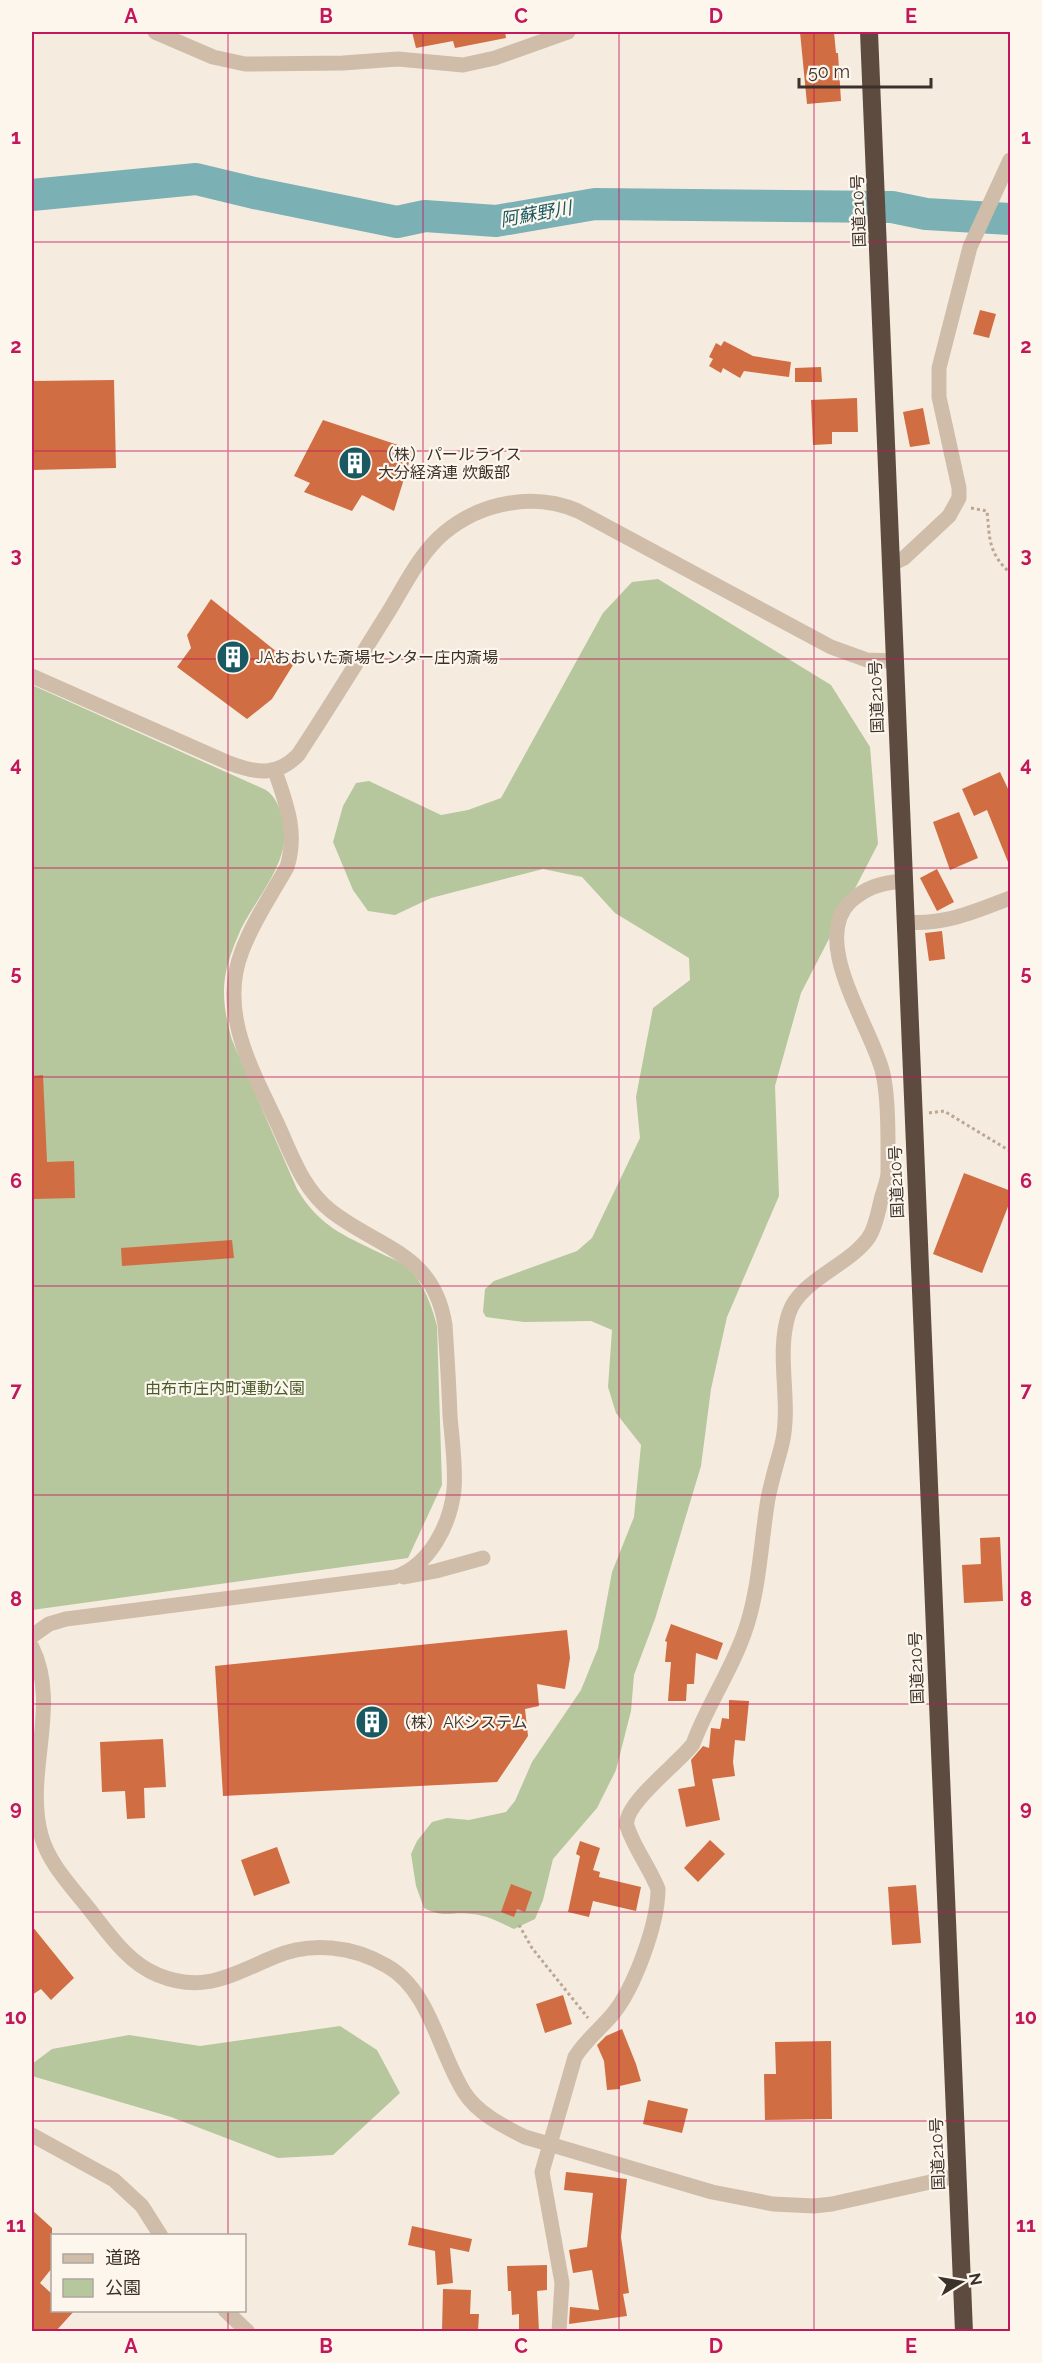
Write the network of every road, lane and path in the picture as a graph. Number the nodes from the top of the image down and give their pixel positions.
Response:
1 (155, 32) edge
2 (568, 32) edge
3 (869, 32) edge
4 (1011, 160) edge
5 (957, 505) junction
6 (890, 565) junction
7 (1011, 573) edge
8 (894, 661) junction
9 (32, 676) edge
10 (275, 771) junction
11 (903, 881) junction
12 (1011, 898) edge
13 (905, 922) junction
14 (913, 1114) junction
15 (1011, 1151) edge
16 (483, 1558) dead end
17 (386, 1579) junction
18 (32, 1636) edge
19 (32, 1647) edge
20 (519, 1925) dead end
21 (591, 2021) dead end
22 (32, 2135) edge
23 (549, 2144) junction
24 (957, 2176) junction
25 (160, 2234) edge
26 (227, 2312) edge
27 (248, 2331) edge
28 (559, 2331) edge
29 (964, 2331) edge

1 - 2 street
3 - 6 highway, 国道210号
4 - 5 street
5 - 6 street
5 - 7 path
6 - 8 highway, 国道210号
8 - 10 street
8 - 11 highway, 国道210号
9 - 10 street
10 - 17 street
11 - 13 highway, 国道210号
11 - 23 street
12 - 13 street
13 - 14 highway, 国道210号
14 - 15 path
14 - 24 highway, 国道210号
16 - 17 street
17 - 18 street
19 - 23 street
20 - 21 path
22 - 25 street
23 - 24 street
23 - 28 street
24 - 29 highway, 国道210号
26 - 27 street

